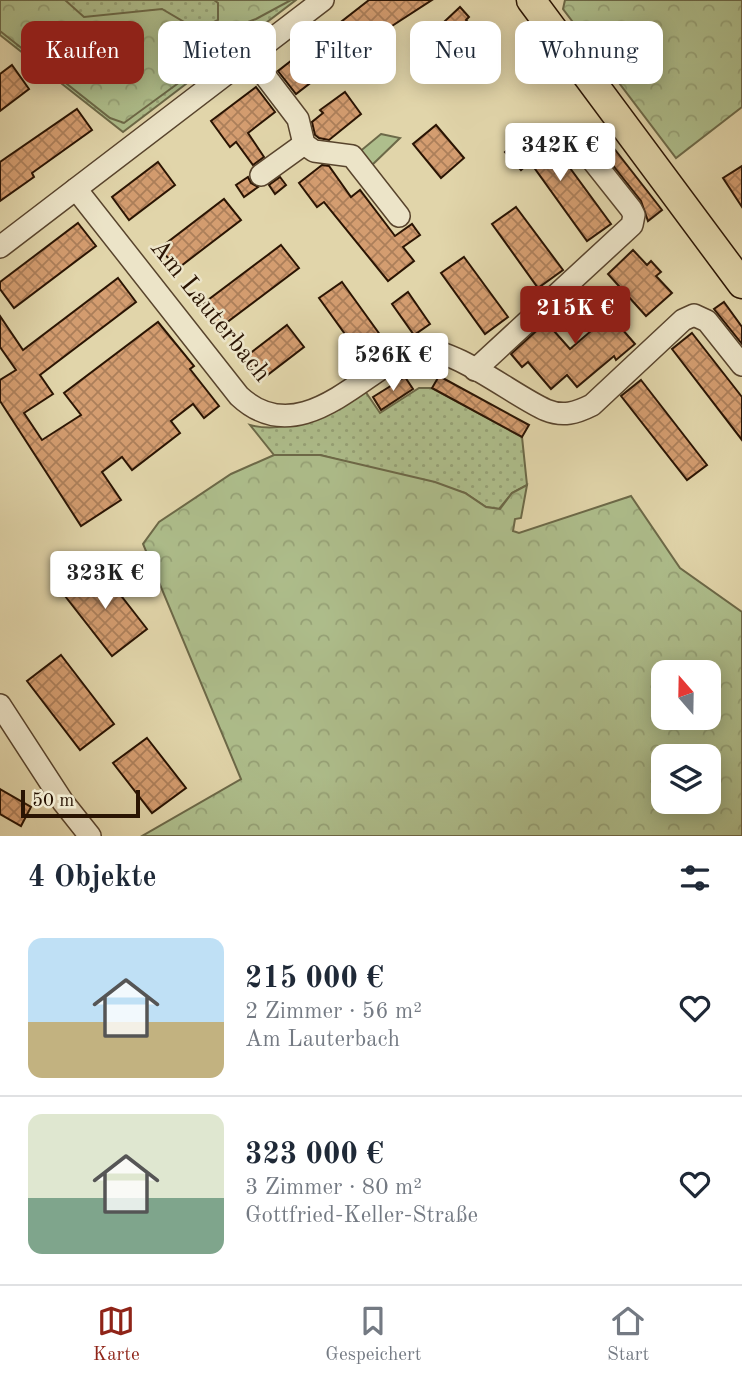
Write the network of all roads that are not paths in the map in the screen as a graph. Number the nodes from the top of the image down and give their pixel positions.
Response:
1 (323, 0) edge
2 (538, 2) edge
3 (276, 36) edge
4 (214, 84) edge
5 (271, 84) edge
6 (304, 144) junction
7 (585, 151) dead end
8 (261, 174) dead end
9 (76, 190) junction
10 (399, 216) dead end
11 (0, 247) edge
12 (742, 284) edge
13 (742, 365) edge
14 (475, 370) junction
15 (0, 705) edge
16 (90, 836) edge

1 - 3 street
2 - 12 main road
4 - 9 street
5 - 6 street
6 - 8 street
6 - 10 street
7 - 14 street
9 - 11 street
9 - 14 street, Am Lauterbach
13 - 14 street, Am Lauterbach
15 - 16 street

